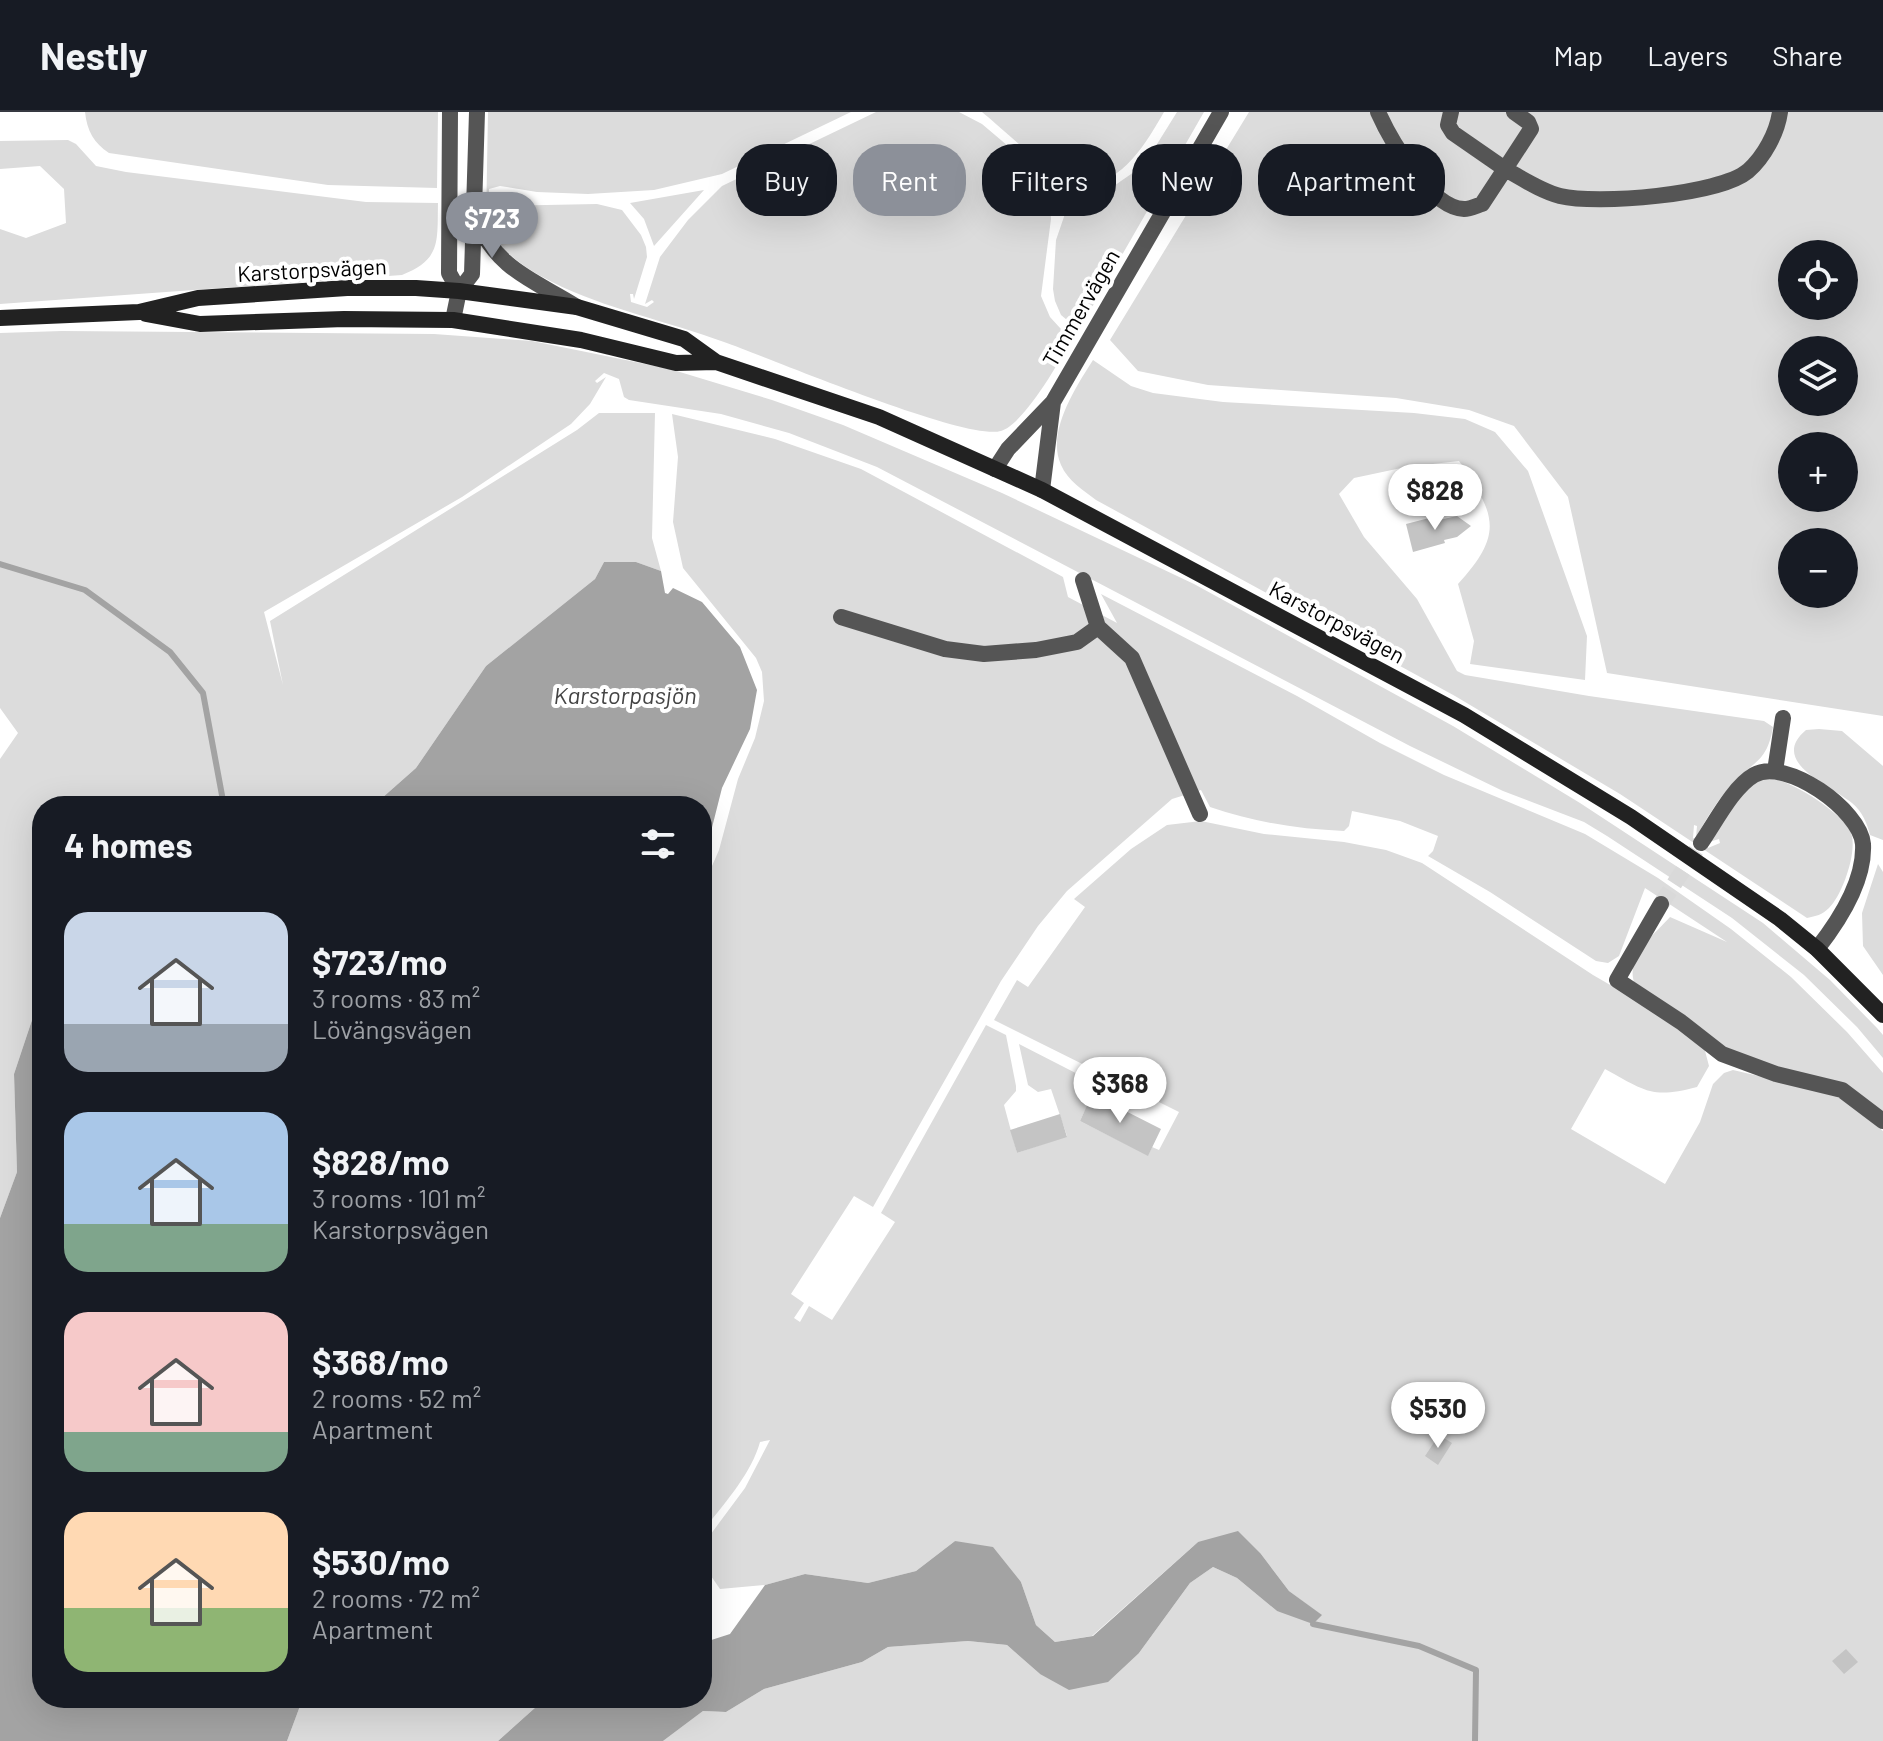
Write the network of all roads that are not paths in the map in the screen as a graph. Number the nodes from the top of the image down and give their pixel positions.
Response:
1 (450, 112) edge
2 (477, 112) edge
3 (1221, 112) edge
4 (1378, 112) edge
5 (1451, 112) edge
6 (1514, 112) edge
7 (1780, 112) edge
8 (1505, 169) junction
9 (473, 211) junction
10 (459, 291) junction
11 (577, 307) junction
12 (139, 312) junction
13 (0, 318) edge
14 (453, 320) junction
15 (716, 362) junction
16 (1053, 402) junction
17 (995, 469) junction
18 (1042, 490) junction
19 (1083, 580) dead end
20 (841, 617) dead end
21 (1098, 627) junction
22 (1783, 718) dead end
23 (1775, 771) junction
24 (1200, 814) dead end
25 (1701, 843) tunnel mouth
26 (1661, 904) tunnel mouth
27 (1817, 949) junction
28 (1883, 1015) edge
29 (1883, 1121) edge

1 - 10 street
2 - 9 street
3 - 16 street, Timmervägen
4 - 8 street
5 - 8 street
6 - 8 street
7 - 8 street
9 - 10 street
9 - 11 street
10 - 11 main road, Karstorpsvägen
10 - 12 main road, Karstorpsvägen
10 - 14 street
11 - 15 main road, Karstorpsvägen
12 - 13 main road, Karstorpsvägen
12 - 14 main road, Karstorpsvägen
14 - 15 main road, Karstorpsvägen
15 - 17 main road, Karstorpsvägen
16 - 17 street, Timmervägen
16 - 18 street, Timmervägen
17 - 18 main road, Karstorpsvägen
18 - 27 main road, Karstorpsvägen
19 - 21 street
20 - 21 street
21 - 24 street
22 - 23 street
23 - 25 street
23 - 27 street
26 - 29 street
27 - 28 main road, Karstorpsvägen

